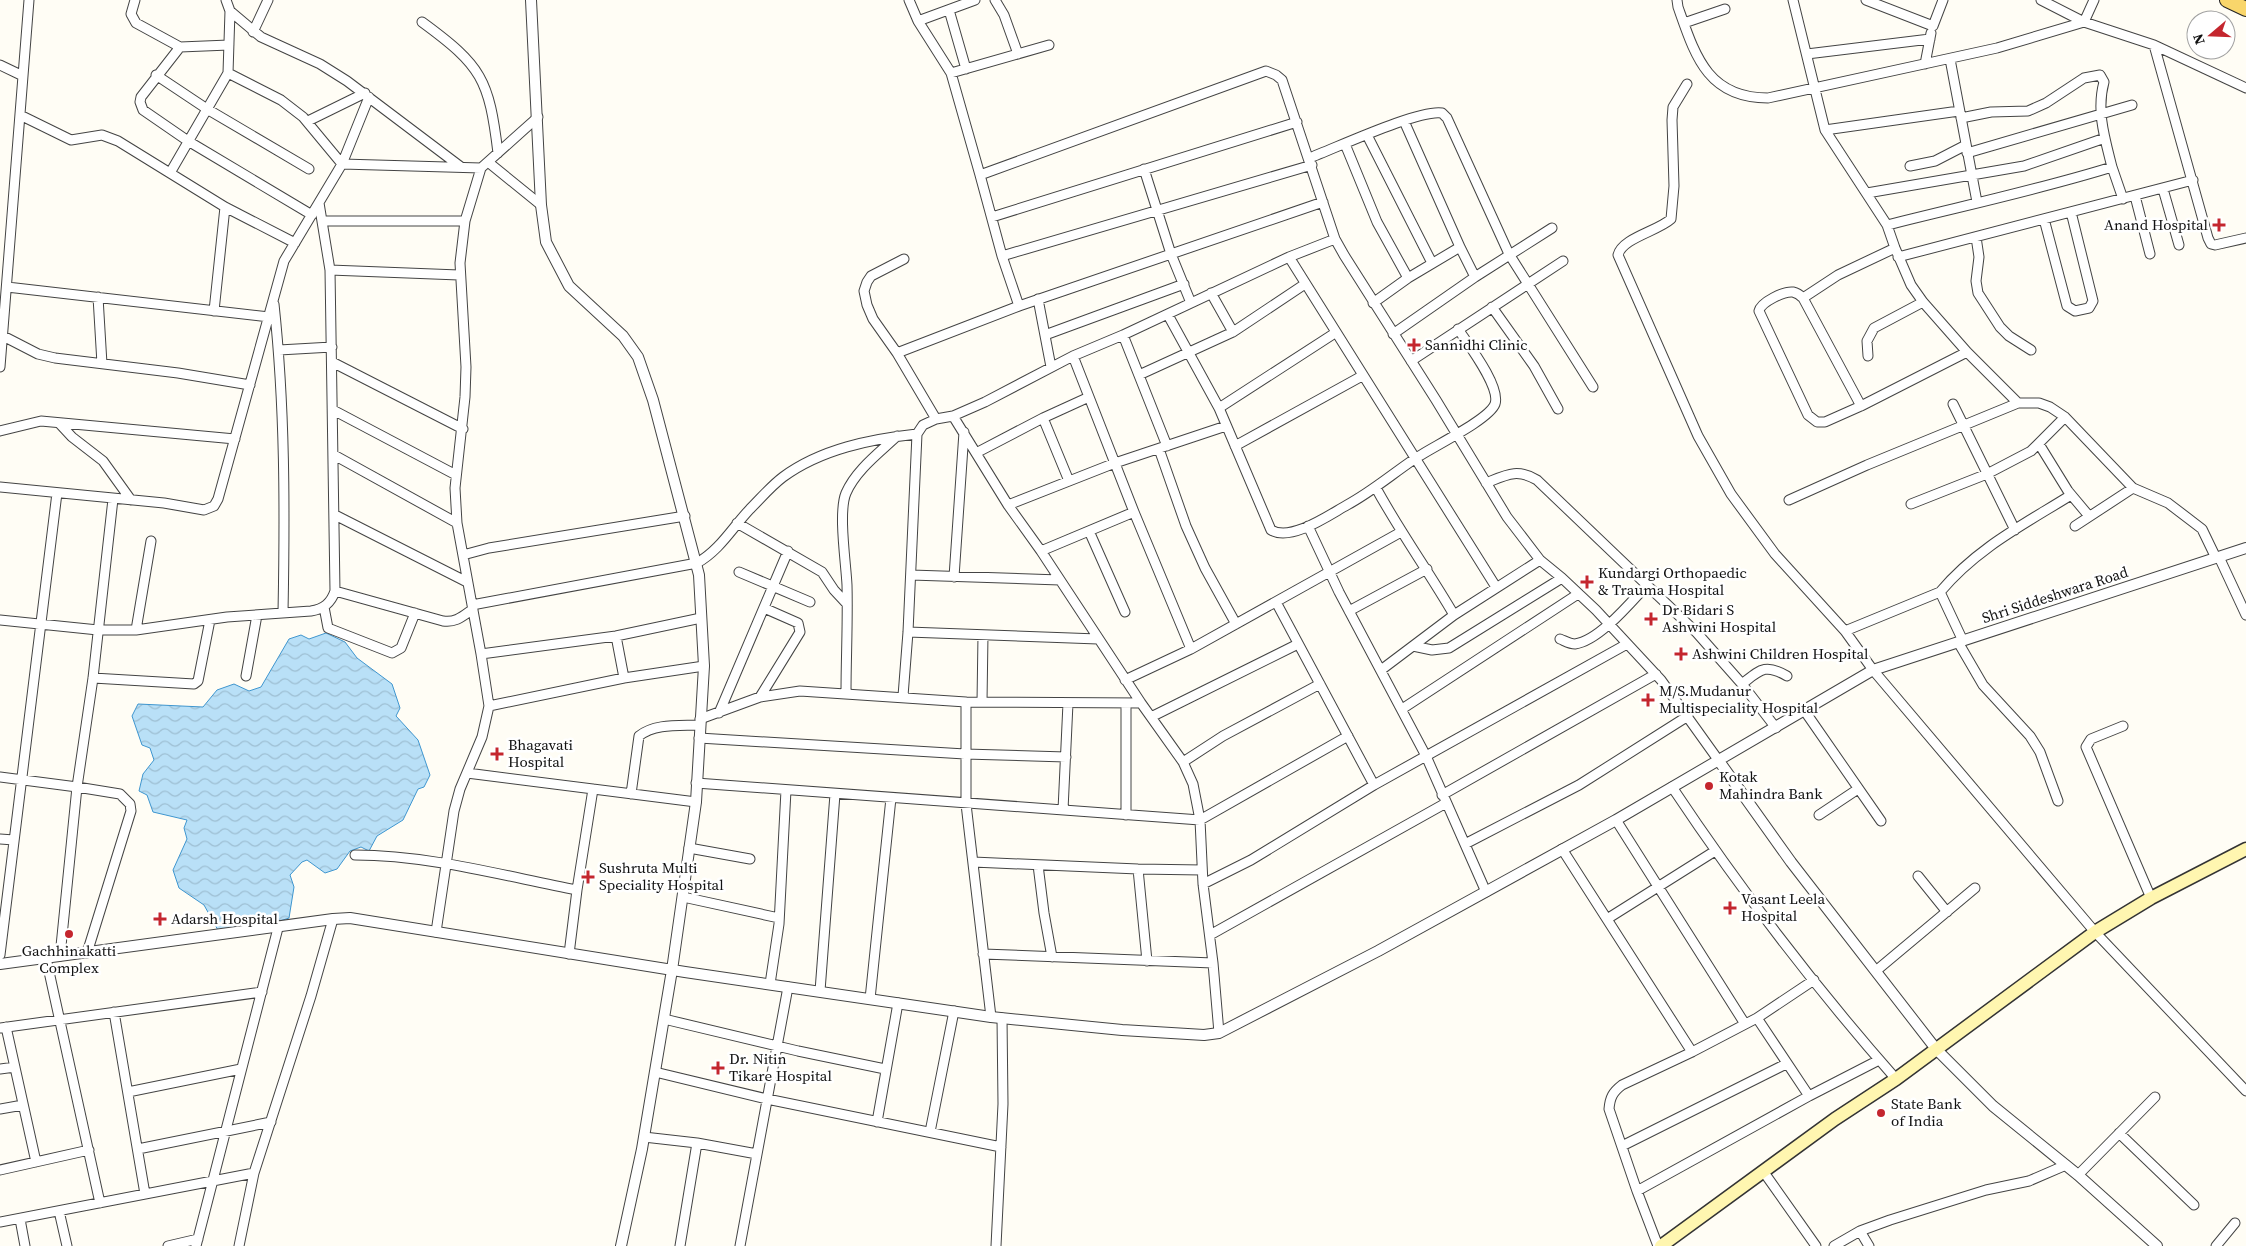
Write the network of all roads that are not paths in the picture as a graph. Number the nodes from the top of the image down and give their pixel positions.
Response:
1 (29, 0) edge
2 (135, 0) edge
3 (226, 0) edge
4 (268, 0) edge
5 (531, 0) edge
6 (908, 0) edge
7 (975, 0) edge
8 (995, 0) edge
9 (1677, 0) edge
10 (1793, 0) edge
11 (1866, 0) edge
12 (1943, 0) edge
13 (2041, 0) edge
14 (2094, 0) edge
15 (1725, 9) dead end
16 (949, 10) junction
17 (230, 11) junction
18 (422, 22) dead end
19 (918, 22) junction
20 (2084, 22) junction
21 (1684, 23) junction
22 (1933, 26) junction
23 (253, 32) junction
24 (1930, 39) junction
25 (229, 45) junction
26 (1049, 45) dead end
27 (2154, 45) junction
28 (180, 47) junction
29 (1018, 54) junction
30 (1807, 54) junction
31 (1950, 59) junction
32 (1925, 64) junction
33 (0, 65) edge
34 (966, 69) junction
35 (228, 73) junction
36 (951, 73) junction
37 (23, 76) junction
38 (156, 76) junction
39 (1687, 84) dead end
40 (1816, 87) junction
41 (2246, 88) edge
42 (367, 95) junction
43 (2132, 105) dead end
44 (207, 109) junction
45 (1960, 114) junction
46 (2101, 114) junction
47 (20, 115) junction
48 (538, 117) junction
49 (308, 121) junction
50 (1404, 121) junction
51 (1297, 122) junction
52 (1825, 130) junction
53 (1367, 135) junction
54 (2105, 138) junction
55 (188, 141) junction
56 (1346, 144) junction
57 (1967, 149) junction
58 (498, 152) junction
59 (1311, 162) junction
60 (342, 164) junction
61 (484, 165) junction
62 (1910, 166) dead end
63 (461, 167) junction
64 (2112, 167) junction
65 (309, 169) dead end
66 (1144, 169) junction
67 (170, 173) junction
68 (1972, 175) junction
69 (980, 176) junction
70 (2193, 180) junction
71 (2163, 188) junction
72 (1867, 194) junction
73 (2134, 196) junction
74 (2123, 199) junction
75 (319, 202) junction
76 (1323, 202) junction
77 (1977, 202) junction
78 (541, 205) junction
79 (225, 207) junction
80 (1157, 210) junction
81 (2071, 212) junction
82 (312, 215) junction
83 (992, 217) junction
84 (2044, 219) junction
85 (465, 221) junction
86 (322, 222) junction
87 (1887, 226) junction
88 (1552, 228) dead end
89 (1976, 237) junction
90 (2246, 238) edge
91 (1335, 239) junction
92 (295, 243) junction
93 (2179, 245) dead end
94 (1460, 247) junction
95 (1896, 253) junction
96 (1171, 254) junction
97 (1509, 254) junction
98 (2150, 254) dead end
99 (1002, 256) junction
100 (1289, 257) junction
101 (904, 259) dead end
102 (1563, 261) dead end
103 (1432, 264) junction
104 (330, 270) junction
105 (459, 275) junction
106 (1475, 276) junction
107 (1408, 278) junction
108 (1184, 284) junction
109 (1305, 284) junction
110 (1529, 284) junction
111 (7, 287) junction
112 (1211, 293) junction
113 (98, 297) junction
114 (1803, 298) junction
115 (274, 299) junction
116 (1038, 300) junction
117 (1923, 302) junction
118 (1191, 303) junction
119 (1373, 303) junction
120 (1019, 306) junction
121 (1492, 308) junction
122 (214, 311) junction
123 (1168, 315) junction
124 (269, 317) junction
125 (1458, 330) junction
126 (1233, 332) junction
127 (1335, 333) junction
128 (1393, 334) junction
129 (1045, 335) junction
130 (1123, 335) junction
131 (3, 336) junction
132 (332, 347) junction
133 (279, 350) junction
134 (2031, 350) dead end
135 (1967, 352) junction
136 (897, 353) junction
137 (1189, 353) junction
138 (1073, 356) junction
139 (1868, 356) dead end
140 (1411, 361) junction
141 (332, 362) junction
142 (102, 364) junction
143 (0, 367) edge
144 (1051, 367) junction
145 (1139, 374) junction
146 (1362, 376) junction
147 (250, 385) junction
148 (1593, 387) dead end
149 (1089, 397) junction
150 (2018, 403) junction
151 (1953, 404) dead end
152 (1861, 406) junction
153 (1219, 408) junction
154 (1558, 409) dead end
155 (333, 410) junction
156 (953, 416) junction
157 (2065, 416) junction
158 (1043, 418) junction
159 (936, 419) junction
160 (59, 423) junction
161 (1963, 425) junction
162 (1226, 426) junction
163 (463, 429) junction
164 (0, 431) edge
165 (964, 432) junction
166 (917, 434) junction
167 (1457, 434) junction
168 (898, 436) junction
169 (235, 439) junction
170 (2038, 444) junction
171 (1235, 446) junction
172 (1163, 447) junction
173 (976, 453) junction
174 (334, 455) junction
175 (1414, 459) junction
176 (1115, 463) junction
177 (1987, 474) junction
178 (456, 475) junction
179 (1069, 481) junction
180 (1486, 484) junction
181 (0, 488) edge
182 (1376, 488) junction
183 (2133, 488) junction
184 (57, 493) junction
185 (2071, 495) junction
186 (114, 499) junction
187 (131, 500) junction
188 (1789, 500) dead end
189 (1911, 504) dead end
190 (1008, 505) junction
191 (1134, 512) junction
192 (335, 514) junction
193 (685, 516) junction
194 (2089, 516) junction
195 (458, 523) junction
196 (737, 523) junction
197 (1308, 526) junction
198 (2075, 526) dead end
199 (2015, 530) junction
200 (1089, 531) junction
201 (1401, 532) junction
202 (151, 541) dead end
203 (2246, 548) edge
204 (788, 551) junction
205 (1041, 551) junction
206 (463, 555) junction
207 (2217, 558) junction
208 (1540, 560) junction
209 (697, 563) junction
210 (1427, 569) junction
211 (1329, 571) junction
212 (739, 572) dead end
213 (911, 576) junction
214 (954, 577) junction
215 (1562, 578) junction
216 (1060, 580) junction
217 (467, 582) junction
218 (772, 585) junction
219 (1647, 585) junction
220 (1496, 587) junction
221 (335, 591) junction
222 (1940, 592) junction
223 (1578, 594) junction
224 (810, 602) dead end
225 (1276, 602) junction
226 (846, 604) junction
227 (324, 607) junction
228 (472, 607) junction
229 (764, 608) junction
230 (1349, 611) junction
231 (1125, 612) dead end
232 (283, 613) junction
233 (415, 614) junction
234 (256, 615) junction
235 (1454, 615) junction
236 (2246, 615) edge
237 (701, 618) junction
238 (0, 620) edge
239 (210, 620) junction
240 (41, 624) junction
241 (1236, 624) junction
242 (1609, 624) junction
243 (98, 630) junction
244 (136, 630) junction
245 (1845, 631) junction
246 (908, 632) junction
247 (984, 635) junction
248 (616, 636) junction
249 (1098, 639) junction
250 (1560, 639) dead end
251 (1961, 641) junction
252 (1298, 644) junction
253 (1627, 644) junction
254 (1413, 646) junction
255 (1191, 649) junction
256 (481, 654) junction
257 (704, 666) junction
258 (1381, 670) junction
259 (1873, 670) junction
260 (1656, 674) junction
261 (246, 676) dead end
262 (1787, 676) dead end
263 (93, 678) junction
264 (624, 678) junction
265 (1125, 680) junction
266 (1320, 684) junction
267 (1742, 684) junction
268 (846, 693) junction
269 (903, 696) junction
270 (760, 697) junction
271 (966, 702) junction
272 (982, 702) junction
273 (1068, 703) junction
274 (1126, 703) junction
275 (1141, 703) junction
276 (489, 706) junction
277 (1402, 709) junction
278 (1804, 710) junction
279 (719, 713) junction
280 (1688, 716) junction
281 (1151, 717) junction
282 (700, 722) junction
283 (2124, 726) dead end
284 (1776, 728) junction
285 (1348, 736) junction
286 (699, 738) junction
287 (965, 754) junction
288 (1426, 756) junction
289 (1066, 757) junction
290 (1719, 761) junction
291 (1183, 762) junction
292 (467, 773) junction
293 (0, 777) edge
294 (22, 779) junction
295 (696, 783) junction
296 (1374, 785) junction
297 (77, 786) junction
298 (1672, 787) junction
299 (592, 789) junction
300 (1858, 789) junction
301 (786, 790) junction
302 (630, 794) junction
303 (835, 794) junction
304 (891, 798) junction
305 (1444, 799) junction
306 (2058, 800) dead end
307 (696, 802) junction
308 (966, 804) junction
309 (1063, 810) junction
310 (1126, 815) junction
311 (1819, 815) dead end
312 (1200, 820) junction
313 (1616, 820) junction
314 (1881, 821) dead end
315 (0, 839) edge
316 (14, 840) junction
317 (1464, 844) junction
318 (689, 848) junction
319 (1562, 849) junction
320 (2246, 849) edge
321 (1715, 851) junction
322 (355, 855) dead end
323 (750, 859) dead end
324 (972, 862) junction
325 (447, 864) junction
326 (1038, 865) junction
327 (1138, 870) junction
328 (1202, 870) junction
329 (1918, 876) dead end
330 (1202, 884) junction
331 (1658, 887) junction
332 (1975, 888) dead end
333 (577, 890) junction
334 (1486, 892) junction
335 (682, 897) junction
336 (2152, 898) junction
337 (1947, 912) junction
338 (779, 918) junction
339 (333, 919) junction
340 (1607, 919) junction
341 (278, 928) junction
342 (436, 932) junction
343 (2095, 932) junction
344 (1210, 935) junction
345 (87, 952) junction
346 (569, 954) junction
347 (984, 954) junction
348 (0, 955) edge
349 (60, 956) junction
350 (1052, 957) junction
351 (46, 958) junction
352 (1147, 961) junction
353 (1213, 963) junction
354 (0, 964) edge
355 (672, 970) junction
356 (1876, 970) junction
357 (1814, 980) junction
358 (770, 984) junction
359 (788, 987) junction
360 (262, 992) junction
361 (820, 992) junction
362 (870, 999) junction
363 (898, 1003) junction
364 (954, 1011) junction
365 (114, 1012) junction
366 (991, 1017) junction
367 (1002, 1018) junction
368 (1757, 1018) junction
369 (664, 1019) junction
370 (60, 1020) junction
371 (1745, 1024) junction
372 (3, 1028) edge
373 (1219, 1033) junction
374 (777, 1046) junction
375 (1936, 1049) junction
376 (1692, 1052) junction
377 (1879, 1060) junction
378 (1786, 1064) junction
379 (15, 1067) junction
380 (0, 1069) edge
381 (885, 1069) junction
382 (241, 1070) junction
383 (655, 1072) junction
384 (1896, 1079) junction
385 (2246, 1091) edge
386 (128, 1092) junction
387 (1808, 1096) junction
388 (2155, 1097) dead end
389 (767, 1099) junction
390 (23, 1105) junction
391 (0, 1109) edge
392 (271, 1122) junction
393 (877, 1122) junction
394 (225, 1132) junction
395 (930, 1132) junction
396 (2119, 1133) junction
397 (644, 1137) junction
398 (697, 1143) junction
399 (1622, 1146) junction
400 (1001, 1147) junction
401 (138, 1149) junction
402 (89, 1150) junction
403 (757, 1154) junction
404 (36, 1162) junction
405 (2066, 1165) junction
406 (0, 1170) edge
407 (1763, 1170) junction
408 (254, 1173) junction
409 (2078, 1174) junction
410 (212, 1181) junction
411 (1637, 1191) junction
412 (145, 1194) junction
413 (100, 1203) junction
414 (2194, 1204) dead end
415 (59, 1211) junction
416 (20, 1219) junction
417 (0, 1222) edge
418 (2235, 1223) dead end
419 (1860, 1231) junction
420 (197, 1243) edge
421 (26, 1246) edge
422 (67, 1246) edge
423 (168, 1246) edge
424 (239, 1246) edge
425 (621, 1246) edge
426 (680, 1246) edge
427 (740, 1246) edge
428 (996, 1246) edge
429 (1660, 1246) edge
430 (1816, 1246) edge
431 (1834, 1246) edge
432 (1870, 1246) edge
433 (2157, 1246) edge
434 (2216, 1246) edge

1 - 37 street
2 - 28 street
3 - 17 street
4 - 23 street
5 - 48 street
6 - 19 street
7 - 16 street
8 - 29 street
9 - 21 street
10 - 30 street
11 - 22 street
12 - 22 street
13 - 20 street
14 - 20 street
15 - 21 street
16 - 19 street
16 - 34 street
17 - 23 street
17 - 25 street
18 - 58 street
19 - 36 street
20 - 27 street
20 - 31 street
21 - 40 street
22 - 24 street
23 - 42 street
24 - 30 street
24 - 32 street
25 - 28 street
25 - 35 street
26 - 29 street
27 - 41 street
27 - 70 street
28 - 38 street
29 - 34 street
30 - 40 street
31 - 32 street
31 - 45 street
32 - 40 street
33 - 37 street
34 - 36 street
35 - 44 street
35 - 49 street
36 - 69 street
37 - 47 street
38 - 44 street
38 - 55 street
39 - 245 street
40 - 52 street
42 - 49 street
42 - 60 street
42 - 63 street
43 - 46 street
44 - 55 street
44 - 65 street
45 - 46 street
45 - 52 street
45 - 57 street
46 - 54 street
46 - 57 street
47 - 67 street
47 - 111 street
48 - 58 street
48 - 78 street
49 - 60 street
50 - 53 street
50 - 94 street
50 - 97 street
51 - 59 street
51 - 66 street
51 - 69 street
52 - 72 street
53 - 56 street
53 - 103 street
54 - 64 street
54 - 68 street
55 - 67 street
55 - 82 street
56 - 59 street
56 - 107 street
57 - 62 street
57 - 68 street
58 - 61 street
59 - 76 street
59 - 80 street
60 - 63 street
60 - 75 street
61 - 63 street
61 - 78 street
61 - 85 street
64 - 74 street
64 - 77 street
66 - 80 street
66 - 83 street
67 - 79 street
68 - 72 street
68 - 77 street
69 - 83 street
70 - 71 street
70 - 90 street
71 - 73 street
71 - 93 street
72 - 87 street
73 - 74 street
73 - 98 street
74 - 81 street
75 - 82 street
75 - 86 street
76 - 91 street
76 - 96 street
77 - 87 street
78 - 193 street
79 - 92 street
79 - 122 street
80 - 96 street
80 - 99 street
81 - 84 street
81 - 84 street
82 - 92 street
83 - 99 street
84 - 89 street
85 - 86 street
85 - 105 street
86 - 104 street
87 - 95 street
88 - 97 street
89 - 95 street
89 - 134 street
91 - 100 street
91 - 119 street
92 - 115 street
94 - 103 street
94 - 106 street
95 - 114 street
95 - 117 street
96 - 108 street
96 - 116 street
97 - 106 street
97 - 110 street
99 - 120 street
100 - 109 street
100 - 112 street
101 - 136 street
102 - 110 street
103 - 107 street
104 - 105 street
104 - 132 street
105 - 163 street
106 - 128 street
107 - 119 street
108 - 118 street
108 - 129 street
109 - 126 street
109 - 127 street
110 - 121 street
110 - 148 street
111 - 113 street
111 - 131 street
112 - 118 street
112 - 126 street
113 - 122 street
113 - 142 street
114 - 152 street
114 - 152 street
115 - 124 street
115 - 133 street
116 - 120 street
116 - 129 street
117 - 135 street
117 - 139 street
118 - 123 street
119 - 128 street
120 - 136 street
121 - 125 street
121 - 154 street
122 - 124 street
123 - 130 street
123 - 137 street
124 - 147 street
125 - 140 street
125 - 167 street
126 - 137 street
127 - 146 street
127 - 153 street
128 - 140 street
129 - 144 street
130 - 138 street
130 - 145 street
131 - 142 street
131 - 143 street
132 - 133 street
132 - 141 street
133 - 232 street
135 - 150 street
135 - 152 street
136 - 159 street
137 - 145 street
137 - 153 street
138 - 144 street
138 - 149 street
140 - 167 street
141 - 155 street
141 - 163 street
142 - 147 street
144 - 156 street
145 - 172 street
146 - 171 street
146 - 175 street
147 - 169 street
149 - 158 street
149 - 176 street
150 - 157 street
150 - 161 street
151 - 161 street
153 - 162 street
155 - 174 street
155 - 178 street
156 - 159 street
156 - 165 street
157 - 170 street
157 - 183 street
158 - 173 street
158 - 179 street
159 - 166 street
160 - 164 street
160 - 169 street
160 - 187 street
161 - 177 street
161 - 188 street
162 - 171 street
162 - 172 street
163 - 178 street
165 - 173 street
165 - 214 street
166 - 168 street
166 - 213 street
167 - 175 street
167 - 180 street
168 - 196 street
168 - 226 street
169 - 187 street
170 - 177 street
170 - 185 street
171 - 197 street
172 - 176 street
172 - 241 street
173 - 190 street
174 - 192 street
174 - 195 street
175 - 182 street
175 - 220 street
176 - 179 street
176 - 191 street
177 - 189 street
177 - 199 street
178 - 195 street
179 - 190 street
180 - 208 street
180 - 219 street
181 - 184 street
182 - 197 street
182 - 201 street
183 - 194 street
183 - 207 street
184 - 186 street
184 - 240 street
185 - 194 street
185 - 199 street
186 - 187 street
186 - 243 street
190 - 205 street
191 - 200 street
191 - 255 street
192 - 217 street
192 - 221 street
193 - 206 street
193 - 209 street
194 - 198 street
195 - 206 street
196 - 204 street
196 - 209 street
197 - 211 street
199 - 222 street
200 - 205 street
200 - 231 street
201 - 210 street
201 - 211 street
202 - 244 street
203 - 207 street, Shri Siddeshwara Road
204 - 218 street
204 - 226 street
205 - 216 street
206 - 217 street
207 - 236 street
207 - 251 street, Shri Siddeshwara Road
208 - 215 street
208 - 220 street
209 - 228 street
209 - 237 street
210 - 230 street
210 - 235 street
211 - 225 street
211 - 230 street
212 - 218 street
213 - 214 street
213 - 246 street
214 - 216 street
215 - 223 street
215 - 254 street
216 - 249 street
217 - 228 street
218 - 224 street
218 - 229 street
219 - 242 street
219 - 267 street
220 - 235 street
221 - 227 street
221 - 233 street
222 - 245 street
222 - 251 street
223 - 242 street
223 - 277 street
225 - 241 street
225 - 252 street
226 - 268 street
227 - 232 street
227 - 233 street
228 - 233 street
228 - 256 street
229 - 270 street
229 - 279 street
230 - 258 street
232 - 234 street
234 - 239 street
234 - 261 street
235 - 254 street
237 - 248 street
237 - 257 street
238 - 240 street
239 - 244 street
239 - 263 street
240 - 243 street
240 - 294 street
241 - 255 street
242 - 250 street
242 - 253 street
243 - 244 street
243 - 263 street
245 - 259 street
246 - 247 street
246 - 269 street
247 - 249 street
247 - 272 street
248 - 256 street
248 - 264 street
249 - 265 street
251 - 259 street, Shri Siddeshwara Road
251 - 306 street
252 - 266 street
252 - 281 street
253 - 260 street
253 - 288 street
254 - 258 street
255 - 265 street
256 - 276 street
257 - 264 street
257 - 282 street
258 - 277 street
259 - 278 street, Shri Siddeshwara Road
259 - 343 street
260 - 280 street
260 - 305 street
262 - 267 street
263 - 297 street
264 - 276 street
265 - 275 street
266 - 285 street
266 - 291 street
267 - 284 street
268 - 269 street
268 - 270 street
269 - 271 street
270 - 279 street
271 - 272 street
271 - 287 street
272 - 273 street
273 - 274 street
273 - 289 street
274 - 275 street
274 - 310 street
275 - 281 street
276 - 292 street
277 - 288 street
278 - 284 street, Shri Siddeshwara Road
278 - 300 street
279 - 282 street
280 - 290 street
280 - 317 street
281 - 291 street
282 - 286 street
282 - 302 street
283 - 336 street
284 - 290 street, Shri Siddeshwara Road
285 - 296 street
285 - 312 street
286 - 287 street
286 - 295 street
287 - 289 street
287 - 308 street
288 - 296 street
288 - 305 street
289 - 309 street
290 - 298 street, Shri Siddeshwara Road
290 - 356 street
291 - 312 street
292 - 299 street
292 - 325 street
293 - 294 street
294 - 297 street
294 - 316 street
295 - 301 street
295 - 307 street
296 - 330 street
297 - 345 street
297 - 349 street
298 - 313 street, Shri Siddeshwara Road
298 - 321 street
299 - 302 street
299 - 333 street
300 - 311 street
300 - 314 street
301 - 303 street
301 - 338 street
302 - 307 street
303 - 304 street
303 - 361 street
304 - 308 street
304 - 362 street
305 - 317 street
305 - 344 street
307 - 318 street
308 - 309 street
308 - 324 street
309 - 310 street
310 - 312 street
312 - 328 street
313 - 319 street, Shri Siddeshwara Road
313 - 331 street
315 - 316 street
316 - 348 street
317 - 334 street
318 - 323 street
318 - 335 street
319 - 334 street, Shri Siddeshwara Road
319 - 340 street
320 - 336 main road
321 - 331 street
321 - 357 street
322 - 325 street
324 - 326 street
324 - 347 street
325 - 333 street
325 - 342 street
326 - 327 street
326 - 350 street
327 - 328 street
327 - 352 street
328 - 330 street
329 - 337 street
330 - 344 street
331 - 340 street
331 - 371 street
332 - 337 street
333 - 346 street
334 - 373 street, Shri Siddeshwara Road
335 - 338 street
335 - 355 street
336 - 343 main road
337 - 356 street
338 - 358 street
339 - 341 street
339 - 342 street
339 - 392 street
340 - 376 street
341 - 345 street
341 - 360 street
342 - 346 street
343 - 375 main road
343 - 385 street
344 - 353 street
345 - 349 street
346 - 355 street
347 - 350 street
347 - 366 street
349 - 351 street
350 - 352 street
351 - 354 street
351 - 370 street
352 - 353 street
353 - 373 street
355 - 358 street
355 - 369 street
356 - 375 street
357 - 368 street
357 - 377 street
358 - 359 street
359 - 361 street
359 - 374 street
360 - 365 street
360 - 382 street
361 - 362 street
362 - 363 street
363 - 364 street
363 - 381 street
364 - 366 street
364 - 395 street
365 - 370 street
365 - 386 street
366 - 367 street
367 - 373 street
367 - 400 street
368 - 371 street
368 - 378 street
369 - 374 street
369 - 383 street
370 - 372 street
370 - 402 street
371 - 376 street
372 - 379 street
374 - 381 street
374 - 389 street
375 - 384 main road
375 - 405 street
376 - 399 street
377 - 384 street
377 - 387 street
378 - 387 street
378 - 399 street
379 - 380 street
379 - 390 street
381 - 393 street
382 - 386 street
382 - 394 street
383 - 389 street
383 - 397 street
384 - 407 main road
386 - 401 street
387 - 411 street
388 - 396 street
389 - 393 street
389 - 403 street
390 - 391 street
390 - 404 street
392 - 394 street
392 - 408 street
393 - 395 street
394 - 401 street
394 - 410 street
395 - 400 street
396 - 409 street
396 - 414 street
397 - 398 street
397 - 425 street
398 - 403 street
398 - 426 street
399 - 411 street
400 - 428 street
401 - 412 street
402 - 404 street
402 - 413 street
403 - 427 street
404 - 406 street
405 - 409 street
405 - 419 street
407 - 429 main road
407 - 430 street
408 - 410 street
408 - 424 street
409 - 433 street
410 - 412 street
410 - 420 street
411 - 429 street
412 - 413 street
413 - 415 street
415 - 416 street
415 - 422 street
416 - 417 street
416 - 421 street
418 - 434 street
419 - 431 street
419 - 432 street
420 - 423 street

